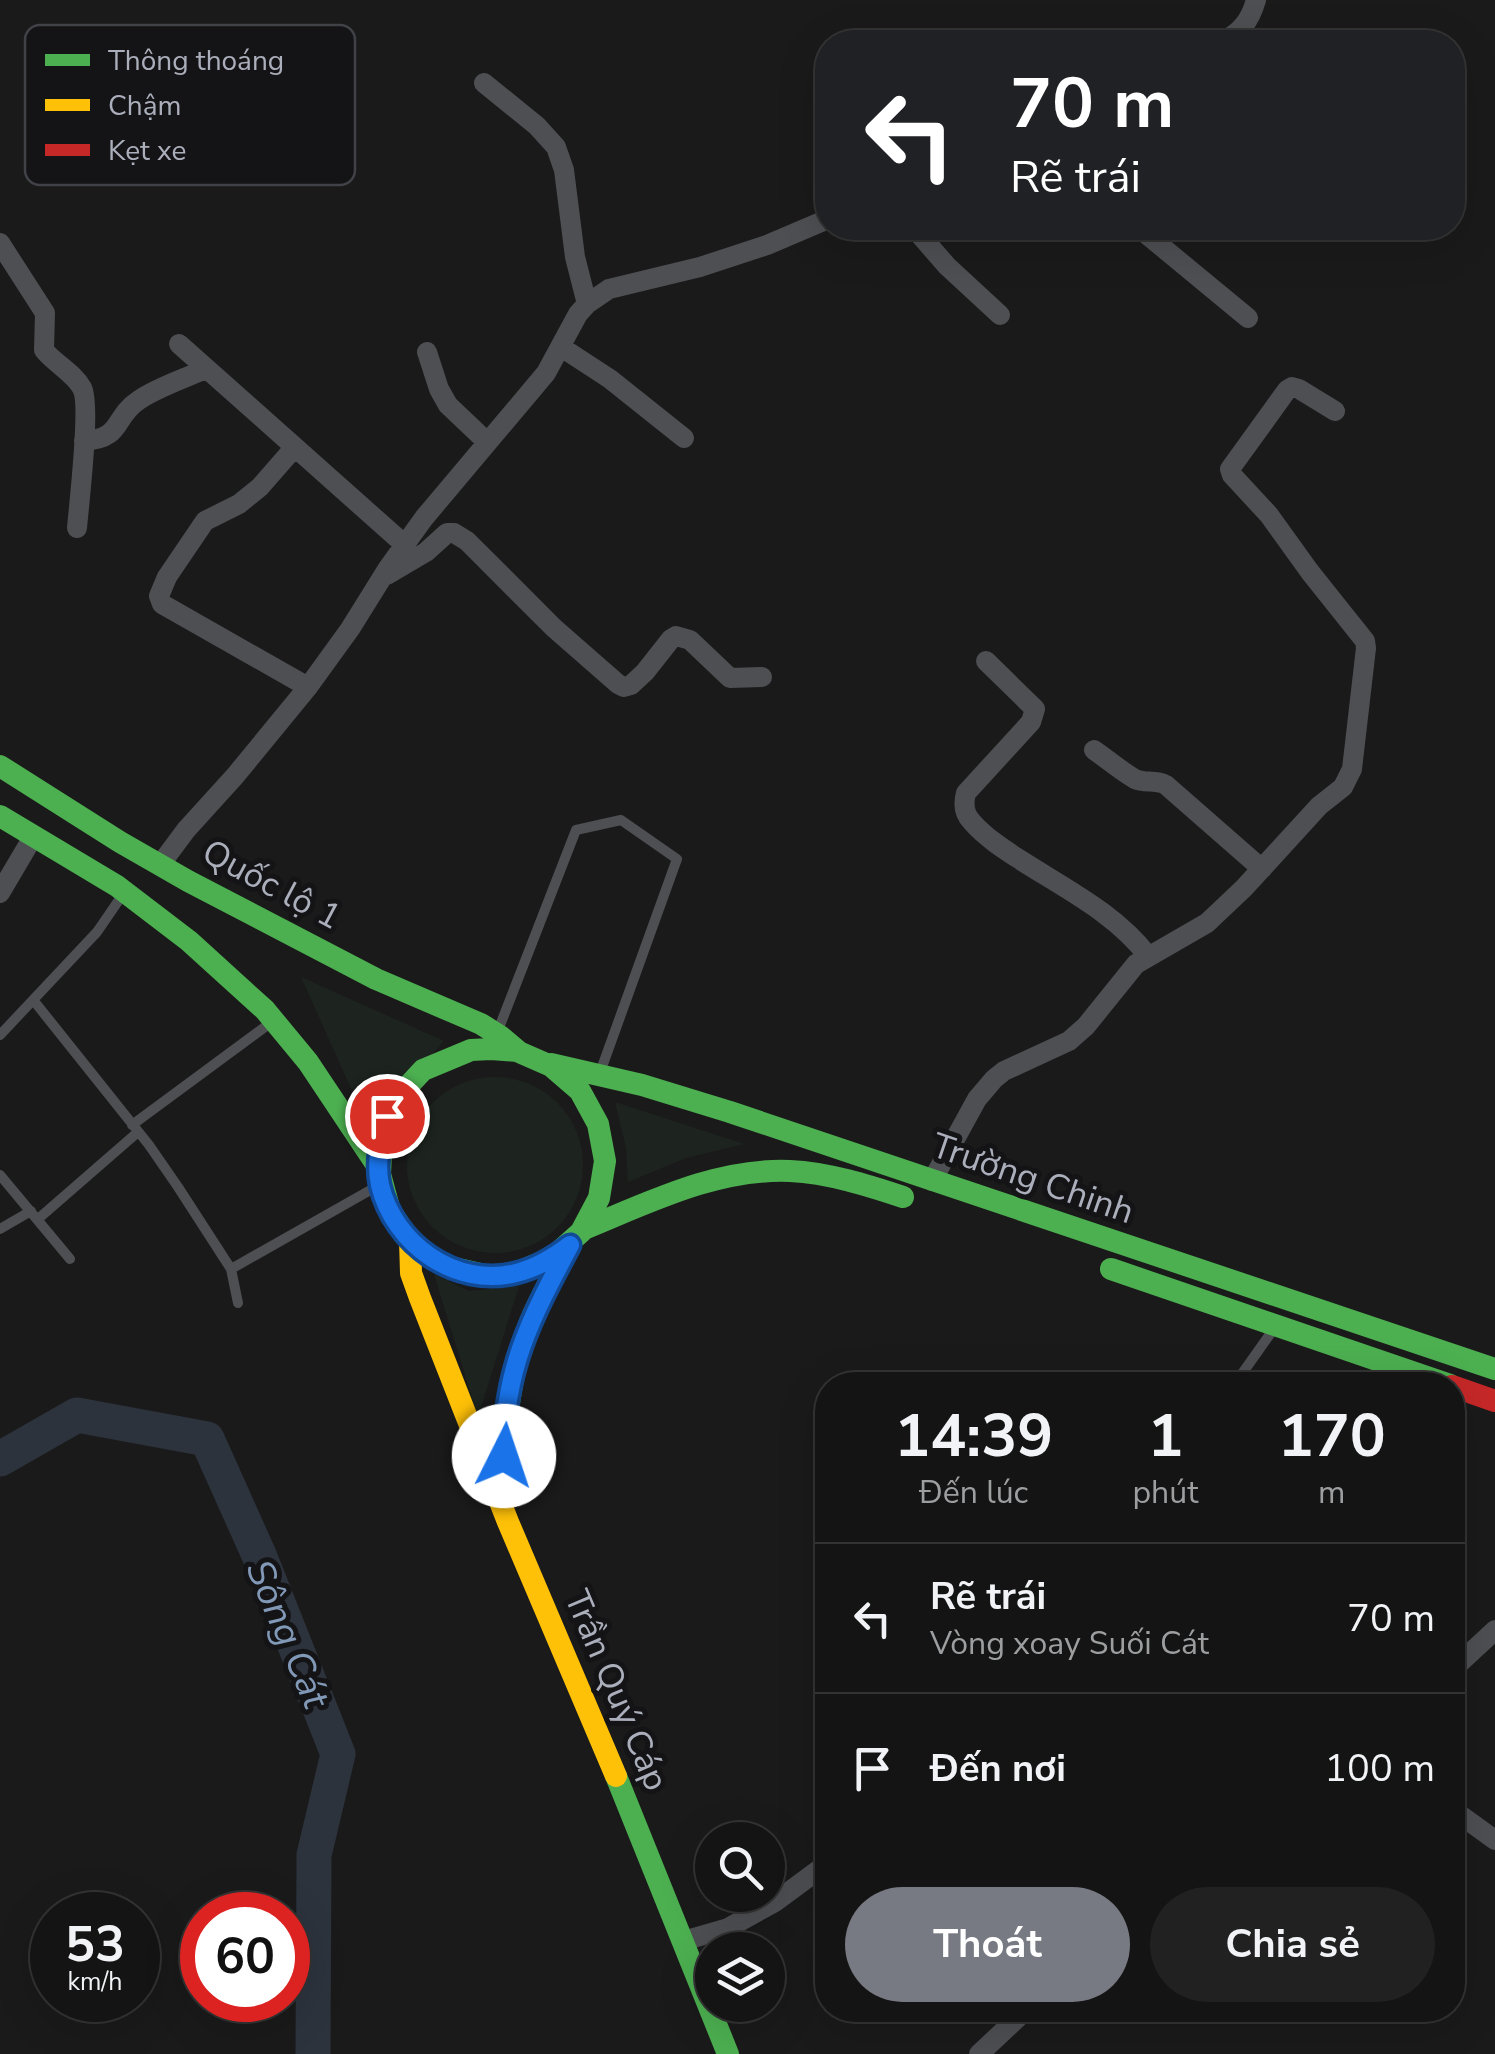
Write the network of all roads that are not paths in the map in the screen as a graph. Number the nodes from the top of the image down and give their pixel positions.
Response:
1 (1256, 0) edge
2 (1241, 30) edge
3 (484, 83) dead end
4 (815, 224) edge
5 (924, 240) edge
6 (1154, 240) edge
7 (0, 244) edge
8 (587, 304) junction
9 (1000, 315) dead end
10 (1248, 318) dead end
11 (179, 344) dead end
12 (561, 347) junction
13 (427, 352) dead end
14 (205, 369) junction
15 (1334, 412) dead end
16 (684, 438) dead end
17 (84, 442) junction
18 (488, 442) junction
19 (294, 448) junction
20 (77, 528) dead end
21 (405, 545) junction
22 (383, 577) junction
23 (986, 662) dead end
24 (762, 677) dead end
25 (308, 686) junction
26 (1094, 750) dead end
27 (0, 766) edge
28 (0, 816) edge
29 (33, 838) junction
30 (160, 865) junction
31 (1262, 869) junction
32 (124, 892) junction
33 (0, 893) edge
34 (1148, 956) junction
35 (34, 1001) junction
36 (274, 1020) junction
37 (497, 1034) junction
38 (0, 1035) edge
39 (517, 1051) junction
40 (547, 1063) junction
41 (600, 1073) junction
42 (135, 1128) junction
43 (0, 1175) edge
44 (379, 1176) junction
45 (932, 1181) junction
46 (932, 1207) dead end
47 (34, 1215) junction
48 (0, 1229) edge
49 (577, 1237) junction
50 (410, 1240) junction
51 (70, 1259) dead end
52 (1095, 1263) dead end
53 (231, 1269) junction
54 (238, 1303) dead end
55 (1276, 1325) junction
56 (1495, 1370) edge
57 (1243, 1372) edge
58 (1411, 1372) edge
59 (1465, 1390) edge
60 (1495, 1400) edge
61 (508, 1522) junction
62 (1495, 1630) edge
63 (1465, 1658) edge
64 (1465, 1818) edge
65 (1495, 1840) edge
66 (815, 1872) edge
67 (683, 1942) junction
68 (1013, 2022) edge
69 (728, 2054) edge
70 (979, 2054) edge

1 - 2 street
3 - 8 street
4 - 8 street
5 - 9 street
6 - 10 street
7 - 17 street
8 - 12 street
11 - 14 street
12 - 16 street
12 - 18 street
13 - 18 street
14 - 17 street
14 - 19 street
15 - 31 street
17 - 20 street
18 - 21 street
19 - 21 street
19 - 25 street
21 - 22 street
22 - 24 street
22 - 25 street
23 - 34 street
25 - 30 street
26 - 31 street
27 - 30 main road, Quốc lộ 1
28 - 29 main road
29 - 32 main road
29 - 33 street
30 - 37 main road, Quốc lộ 1
31 - 34 street
32 - 35 lane
32 - 36 main road
34 - 45 street
35 - 38 lane
35 - 42 lane
36 - 42 lane
36 - 44 main road
37 - 39 main road, Quốc lộ 1
37 - 41 lane
39 - 40 main road
39 - 44 main road
40 - 41 main road, Trường Chinh
40 - 49 main road
41 - 45 main road, Trường Chinh
42 - 47 lane
42 - 53 lane
43 - 47 lane
44 - 50 main road
44 - 53 lane
45 - 56 main road, Trường Chinh
46 - 49 main road, Trường Chinh
47 - 48 lane
47 - 51 lane
49 - 50 main road
49 - 61 main road, Trần Quý Cáp
50 - 61 main road, Trần Quý Cáp
52 - 55 main road, Trường Chinh
53 - 54 lane
55 - 57 lane
55 - 58 main road, Trường Chinh
59 - 60 main road, Trường Chinh
61 - 67 main road, Trần Quý Cáp
62 - 63 street
64 - 65 street
66 - 67 street
67 - 69 main road, Trần Quý Cáp
68 - 70 street

